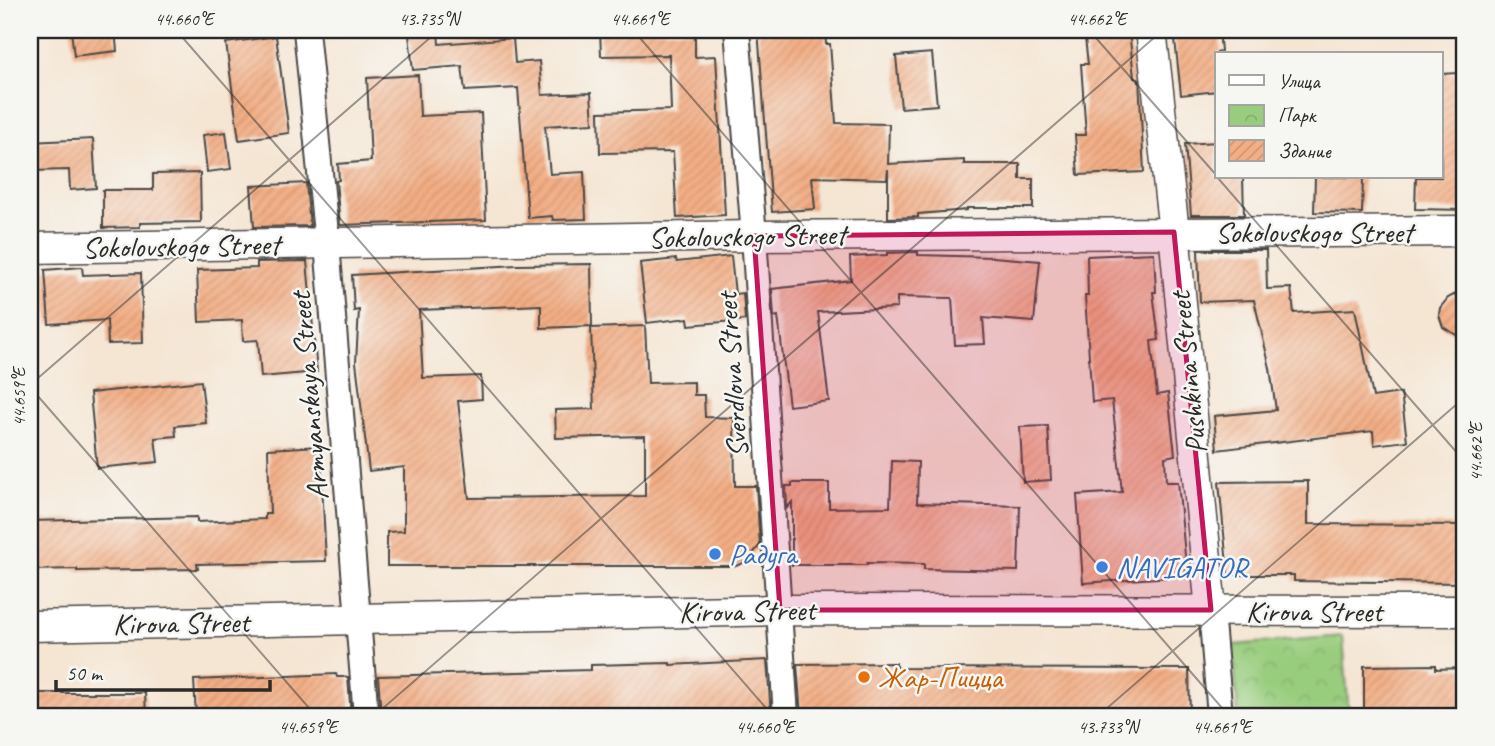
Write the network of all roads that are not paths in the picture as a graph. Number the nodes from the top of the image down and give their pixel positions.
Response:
1 (306, 30) edge
2 (737, 30) edge
3 (1151, 30) edge
4 (1465, 231) edge
5 (1174, 232) junction
6 (754, 236) junction
7 (327, 244) junction
8 (30, 248) edge
9 (780, 610) junction
10 (1211, 610) junction
11 (1465, 611) edge
12 (360, 619) junction
13 (30, 626) edge
14 (366, 716) edge
15 (786, 716) edge
16 (1220, 716) edge

1 - 7 street, Armyanskaya Street
2 - 6 street, Sverdlova Street
3 - 5 street, Pushkina Street
4 - 5 street, Sokolovskogo Street
5 - 6 street, Sokolovskogo Street
5 - 10 street, Pushkina Street
6 - 7 street, Sokolovskogo Street
6 - 9 street, Sverdlova Street
7 - 8 street, Sokolovskogo Street
7 - 12 street, Armyanskaya Street
9 - 10 street, Kirova Street
9 - 12 street, Kirova Street
9 - 15 street, Sverdlova Street
10 - 11 street, Kirova Street
10 - 16 street, Pushkina Street
12 - 13 street, Kirova Street
12 - 14 street, Armyanskaya Street

